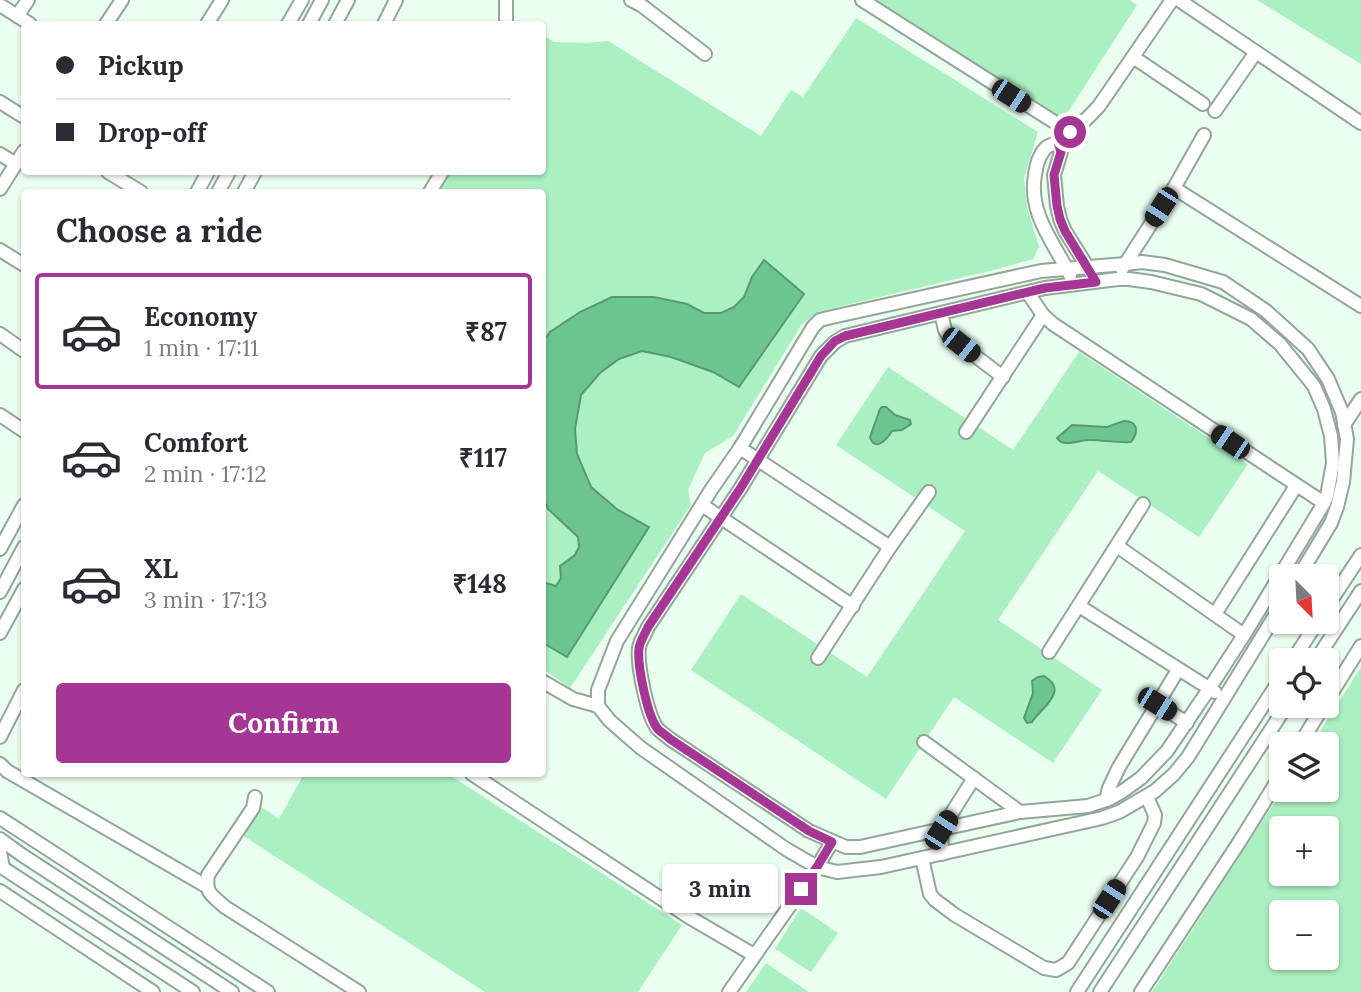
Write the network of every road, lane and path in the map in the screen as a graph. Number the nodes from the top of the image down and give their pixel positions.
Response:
1 (28, 0) edge
2 (122, 0) edge
3 (222, 0) edge
4 (302, 0) edge
5 (322, 0) edge
6 (348, 0) edge
7 (396, 0) edge
8 (506, 0) edge
9 (631, 0) edge
10 (862, 0) edge
11 (1172, 0) edge
12 (1179, 0) edge
13 (0, 5) edge
14 (18, 16) junction
15 (26, 21) edge
16 (111, 21) edge
17 (208, 21) edge
18 (290, 21) edge
19 (311, 21) edge
20 (337, 21) edge
21 (386, 21) edge
22 (506, 21) edge
23 (1256, 52) junction
24 (705, 54) dead end
25 (1133, 57) junction
26 (0, 102) edge
27 (21, 115) edge
28 (1361, 123) edge
29 (1070, 132) junction
30 (1203, 135) dead end
31 (1058, 142) junction
32 (0, 154) edge
33 (21, 156) edge
34 (16, 164) junction
35 (113, 175) edge
36 (1174, 188) junction
37 (0, 189) edge
38 (136, 189) edge
39 (0, 250) edge
40 (21, 263) edge
41 (1125, 264) junction
42 (1088, 268) junction
43 (1067, 269) junction
44 (1118, 279) junction
45 (1096, 282) junction
46 (1074, 285) junction
47 (1028, 293) junction
48 (1361, 306) edge
49 (941, 313) junction
50 (1043, 315) junction
51 (0, 334) edge
52 (21, 349) edge
53 (1003, 377) junction
54 (1361, 400) edge
55 (0, 415) edge
56 (1344, 425) junction
57 (21, 429) edge
58 (966, 432) dead end
59 (740, 448) junction
60 (758, 459) junction
61 (1296, 486) junction
62 (929, 492) dead end
63 (1324, 503) junction
64 (702, 505) junction
65 (1143, 505) dead end
66 (21, 510) edge
67 (720, 517) junction
68 (1117, 546) junction
69 (890, 547) junction
70 (0, 549) edge
71 (21, 553) edge
72 (1361, 555) edge
73 (1306, 564) edge
74 (1339, 588) edge
75 (1361, 591) edge
76 (0, 592) edge
77 (21, 594) edge
78 (853, 606) junction
79 (1079, 606) junction
80 (1215, 614) junction
81 (1269, 626) edge
82 (0, 633) edge
83 (1244, 635) junction
84 (617, 641) junction
85 (639, 646) junction
86 (1361, 646) edge
87 (1324, 648) edge
88 (1049, 652) dead end
89 (818, 658) dead end
90 (1178, 670) junction
91 (1339, 681) edge
92 (546, 683) edge
93 (1209, 689) junction
94 (21, 696) edge
95 (1269, 696) edge
96 (1225, 698) junction
97 (1157, 704) junction
98 (598, 706) junction
99 (1279, 718) edge
100 (1187, 723) junction
101 (658, 729) junction
102 (0, 737) edge
103 (924, 742) dead end
104 (641, 748) junction
105 (0, 764) edge
106 (477, 777) edge
107 (974, 778) junction
108 (1269, 794) edge
109 (255, 797) dead end
110 (1147, 797) junction
111 (1106, 800) junction
112 (1020, 812) junction
113 (0, 818) edge
114 (941, 830) junction
115 (0, 839) edge
116 (832, 842) junction
117 (0, 852) edge
118 (942, 854) junction
119 (922, 858) junction
120 (817, 867) junction
121 (1, 870) edge
122 (206, 886) junction
123 (0, 891) edge
124 (754, 955) junction
125 (153, 992) edge
126 (193, 992) edge
127 (232, 992) edge
128 (268, 992) edge
129 (359, 992) edge
130 (729, 992) edge
131 (1077, 992) edge
132 (1100, 992) edge
133 (1141, 992) edge

1 - 14 street
2 - 16 street
3 - 17 street
4 - 18 street
5 - 19 street
6 - 20 street
7 - 21 street
8 - 22 street
9 - 24 street
10 - 29 street
11 - 25 street
12 - 23 street
13 - 14 street
14 - 15 street
23 - 25 street
23 - 28 street
25 - 29 street
26 - 27 street
29 - 31 street
30 - 36 street
31 - 42 street
31 - 43 street
32 - 34 street
33 - 34 street
34 - 37 street
35 - 38 street
36 - 41 street
36 - 48 street
39 - 40 street
41 - 42 street
41 - 44 street
41 - 56 street
42 - 43 street
42 - 45 street
43 - 46 street
43 - 59 street
44 - 45 street
44 - 63 street
45 - 46 street
46 - 47 street
47 - 49 street
47 - 50 street
49 - 53 street
49 - 60 street
50 - 53 street
50 - 61 street
51 - 52 street
53 - 58 street
54 - 56 street
55 - 57 street
56 - 73 street
59 - 60 street
59 - 64 street
60 - 67 street
60 - 69 street
61 - 63 street
61 - 80 street
62 - 69 street
63 - 83 street
64 - 67 street
64 - 84 street
65 - 68 street
66 - 70 street
67 - 78 street
67 - 85 street
68 - 79 street
68 - 80 street
69 - 78 street
71 - 76 street
72 - 74 street
75 - 87 street
77 - 82 street
78 - 89 street
79 - 88 street
79 - 90 street
80 - 83 street
81 - 96 street
83 - 93 street
84 - 85 street
84 - 98 street
85 - 101 street
86 - 91 street
90 - 93 street
90 - 97 street
92 - 98 street
93 - 96 street
93 - 100 street
94 - 102 street
95 - 131 street
96 - 110 street
97 - 100 street
97 - 111 street
98 - 104 street
99 - 132 street
100 - 111 street
101 - 104 street
101 - 116 street
103 - 107 street
104 - 120 street
105 - 122 street
106 - 124 street
107 - 112 street
107 - 114 street
108 - 133 street
109 - 122 street
110 - 118 street
110 - 119 street
111 - 112 street
112 - 114 street
113 - 128 street
114 - 116 street
114 - 118 street
115 - 127 street
116 - 120 street
117 - 121 street
118 - 119 street
119 - 120 street
120 - 124 street
121 - 126 street
122 - 129 street
123 - 125 street
124 - 130 street

